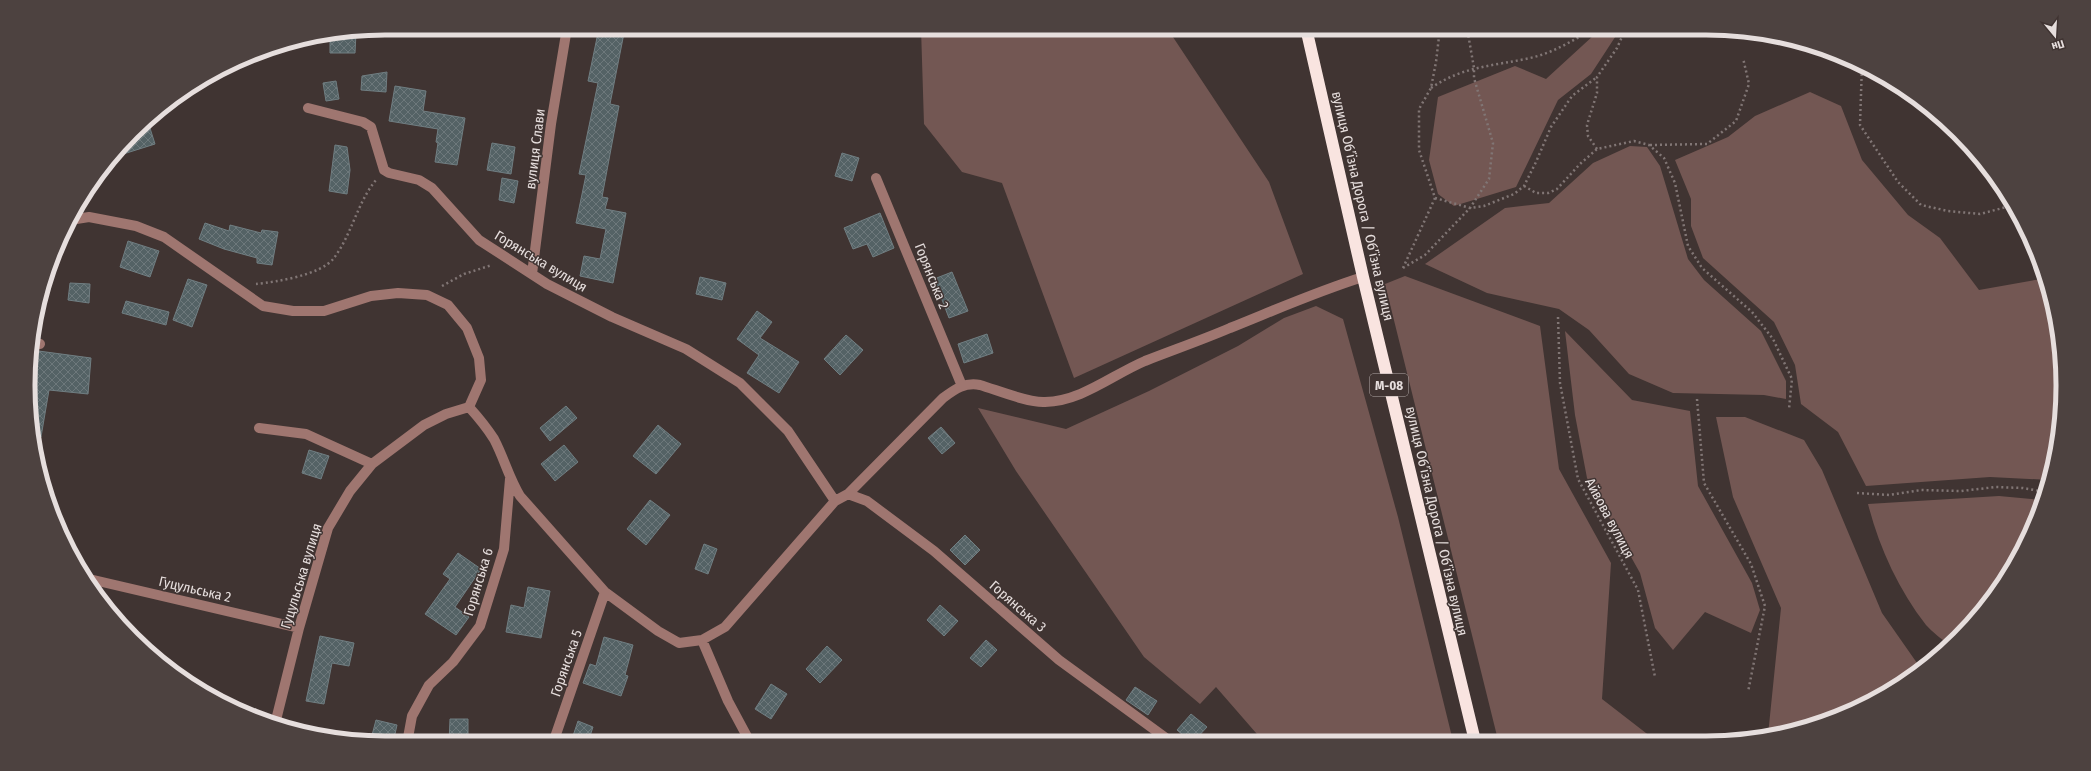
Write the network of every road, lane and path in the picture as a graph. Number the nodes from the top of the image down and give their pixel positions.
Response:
1 (566, 35) edge
2 (1308, 35) edge
3 (1439, 35) edge
4 (1468, 35) edge
5 (1582, 35) edge
6 (1623, 35) edge
7 (1743, 58) dead end
8 (1474, 68) junction
9 (1862, 71) edge
10 (1597, 77) junction
11 (1431, 88) junction
12 (308, 108) dead end
13 (1649, 145) junction
14 (1597, 149) junction
15 (384, 170) junction
16 (876, 178) dead end
17 (1524, 186) junction
18 (1435, 198) junction
19 (1470, 208) junction
20 (2007, 208) edge
21 (77, 219) edge
22 (508, 260) junction
23 (532, 274) junction
24 (1364, 277) junction
25 (240, 289) junction
26 (427, 295) junction
27 (1558, 317) dead end
28 (962, 386) junction
29 (1697, 398) dead end
30 (469, 407) junction
31 (1789, 409) dead end
32 (259, 428) dead end
33 (372, 464) junction
34 (510, 479) junction
35 (2039, 491) edge
36 (1856, 493) dead end
37 (848, 494) junction
38 (835, 501) junction
39 (94, 580) edge
40 (605, 592) junction
41 (299, 628) junction
42 (702, 640) junction
43 (1655, 677) dead end
44 (1748, 692) dead end
45 (276, 718) edge
46 (409, 736) edge
47 (555, 736) edge
48 (747, 736) edge
49 (1163, 736) edge
50 (1474, 736) edge

1 - 23 street, вулиця Слави
2 - 24 highway, вулиця Обʼїзна Дорога / Обʼїзна вулиця / М-08
3 - 11 path
4 - 8 path
5 - 8 path
6 - 10 path
7 - 13 path
8 - 11 path
8 - 19 path
9 - 20 path
10 - 14 path
10 - 17 path
11 - 18 path
12 - 15 street
13 - 14 path
13 - 31 path
14 - 17 path
15 - 22 street, Горянська вулиця
15 - 25 path
16 - 28 street, Горянська 2
17 - 19 path
18 - 19 path
18 - 19 path
21 - 25 street
22 - 23 street, Горянська вулиця
22 - 26 path
23 - 38 street, Горянська вулиця
24 - 28 street
24 - 50 highway, вулиця Обʼїзна Дорога / Обʼїзна вулиця / М-08
25 - 26 street
26 - 30 street
27 - 43 path, Айвова вулиця
28 - 37 street
29 - 44 path
30 - 33 street, Гуцульська вулиця
30 - 34 street
32 - 33 street
33 - 41 street, Гуцульська вулиця
34 - 40 street
34 - 46 street, Горянська 6
35 - 36 path
37 - 38 street
37 - 49 street, Горянська 3
38 - 42 street
39 - 41 street, Гуцульська 2
40 - 42 street
40 - 47 street, Горянська 5
41 - 45 street, Гуцульська вулиця
42 - 48 street

